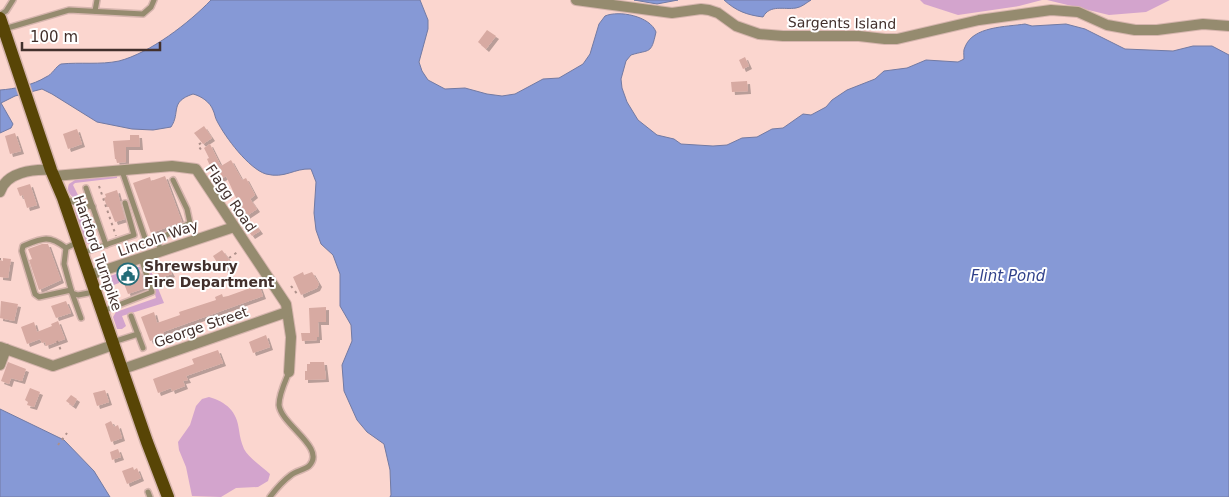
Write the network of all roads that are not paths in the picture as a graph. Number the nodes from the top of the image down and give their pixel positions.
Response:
1 (13, 0) edge
2 (96, 0) edge
3 (154, 0) edge
4 (576, 0) edge
5 (95, 11) junction
6 (1, 21) edge
7 (1229, 26) edge
8 (122, 171) junction
9 (53, 173) junction
10 (173, 180) dead end
11 (86, 188) dead end
12 (0, 192) edge
13 (63, 198) junction
14 (125, 203) dead end
15 (93, 207) junction
16 (234, 226) junction
17 (157, 240) junction
18 (106, 245) junction
19 (75, 248) junction
20 (161, 251) junction
21 (141, 258) junction
22 (90, 275) junction
23 (72, 292) junction
24 (96, 292) junction
25 (102, 311) junction
26 (288, 312) junction
27 (131, 316) dead end
28 (81, 318) dead end
29 (138, 334) junction
30 (113, 344) junction
31 (3, 348) edge
32 (142, 348) dead end
33 (0, 365) edge
34 (123, 369) junction
35 (289, 372) joint
36 (168, 497) edge
37 (270, 497) edge

1 - 6 lane
2 - 5 lane
3 - 5 lane
4 - 7 street, Sargents Island
5 - 6 lane
6 - 9 main road, Hartford Turnpike
8 - 9 street, Flagg Road
8 - 16 street, Flagg Road
8 - 17 lane
9 - 12 street, Flagg Road
9 - 13 main road, Hartford Turnpike
10 - 17 lane
11 - 15 lane
13 - 15 lane
13 - 19 main road, Hartford Turnpike
14 - 18 lane
15 - 18 lane
16 - 20 street, Lincoln Way
16 - 26 street, Flagg Road
17 - 20 lane
18 - 19 lane
19 - 22 main road, Hartford Turnpike
19 - 23 lane
19 - 23 lane
20 - 21 street, Lincoln Way
21 - 22 street, Lincoln Way
21 - 25 lane
22 - 24 main road, Hartford Turnpike
23 - 24 lane
23 - 28 lane
24 - 25 main road, Hartford Turnpike
25 - 30 main road, Hartford Turnpike
26 - 34 street, George Street
26 - 35 street, Flagg Road
27 - 29 lane
29 - 30 lane
29 - 32 lane
30 - 31 street
30 - 34 main road, Hartford Turnpike
31 - 33 street
34 - 36 main road, Hartford Turnpike
35 - 37 lane

